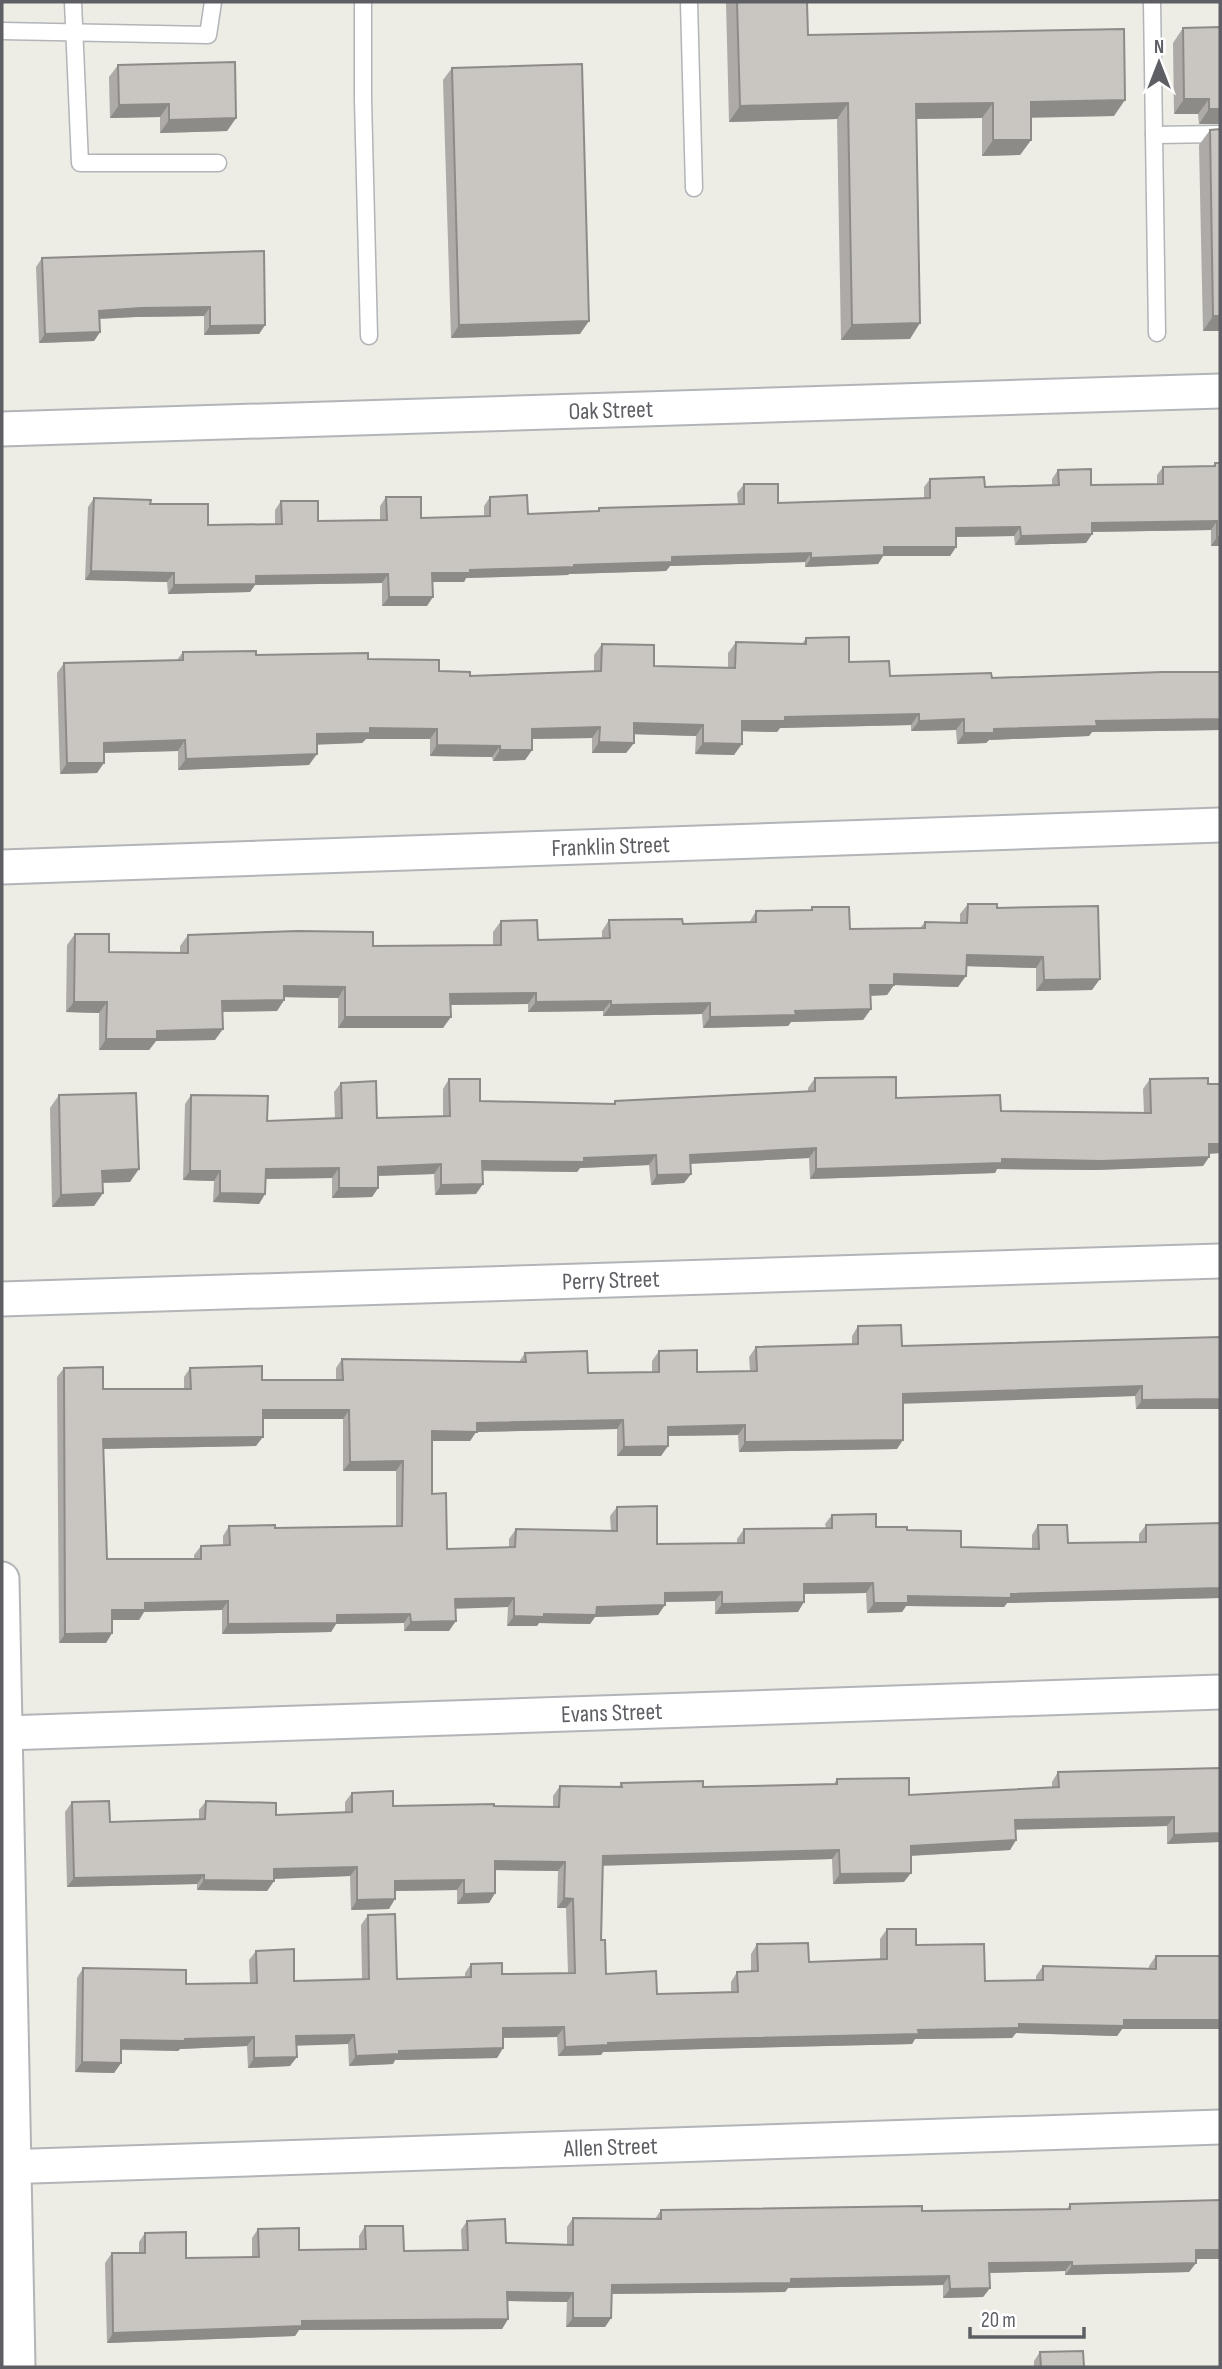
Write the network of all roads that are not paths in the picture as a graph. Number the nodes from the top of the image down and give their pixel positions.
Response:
1 (73, 2) edge
2 (213, 2) edge
3 (363, 2) edge
4 (689, 2) edge
5 (1152, 2) edge
6 (2, 31) edge
7 (75, 33) junction
8 (1220, 134) edge
9 (1154, 135) junction
10 (218, 163) dead end
11 (694, 188) dead end
12 (1157, 333) dead end
13 (369, 336) dead end
14 (1220, 391) edge
15 (2, 429) edge
16 (1220, 825) edge
17 (2, 867) edge
18 (1220, 1261) edge
19 (2, 1299) edge
20 (2, 1579) edge
21 (1220, 1692) edge
22 (5, 1733) junction
23 (1220, 2127) edge
24 (8, 2167) edge
25 (18, 2367) edge

1 - 7 lane
2 - 7 lane
3 - 13 lane
4 - 11 lane
5 - 9 lane
6 - 7 lane
7 - 10 lane
8 - 9 lane
9 - 12 lane
14 - 15 street, Oak Street
16 - 17 street, Franklin Street
18 - 19 street, Perry Street
20 - 22 street
21 - 22 street, Evans Street
22 - 24 street
23 - 24 street, Allen Street
24 - 25 street

